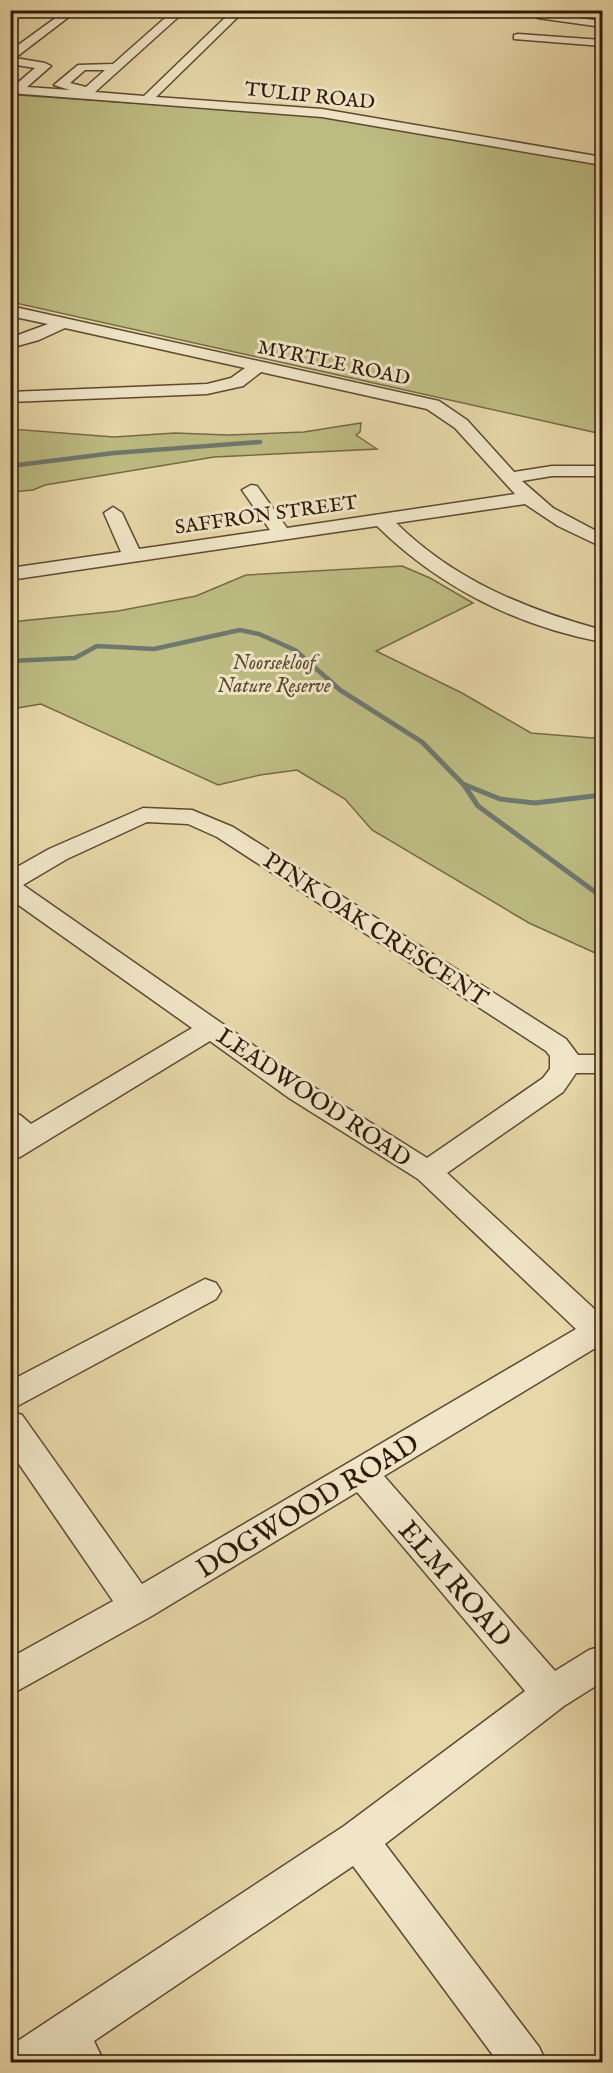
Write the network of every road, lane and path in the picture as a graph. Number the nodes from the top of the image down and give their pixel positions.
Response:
1 (181, 10) edge
2 (240, 10) edge
3 (557, 10) edge
4 (65, 16) dead end
5 (603, 24) edge
6 (198, 29) dead end
7 (220, 31) junction
8 (518, 37) dead end
9 (603, 43) edge
10 (10, 59) edge
11 (117, 67) junction
12 (13, 89) edge
13 (87, 92) junction
14 (146, 100) junction
15 (603, 161) edge
16 (10, 311) edge
17 (63, 323) junction
18 (10, 343) edge
19 (258, 367) junction
20 (10, 397) edge
21 (603, 471) edge
22 (511, 478) junction
23 (251, 490) dead end
24 (528, 498) junction
25 (113, 513) dead end
26 (383, 520) junction
27 (282, 534) junction
28 (603, 541) edge
29 (133, 556) junction
30 (10, 574) edge
31 (603, 636) edge
32 (10, 885) edge
33 (211, 1029) junction
34 (565, 1064) junction
35 (603, 1064) edge
36 (17, 1136) edge
37 (428, 1172) junction
38 (205, 1291) dead end
39 (601, 1330) edge
40 (10, 1397) edge
41 (10, 1424) edge
42 (361, 1473) junction
43 (137, 1606) junction
44 (603, 1662) edge
45 (10, 1678) edge
46 (551, 1694) junction
47 (358, 1840) junction
48 (74, 2049) edge
49 (25, 2062) edge
50 (524, 2062) edge

1 - 11 street
2 - 7 street
3 - 5 street
4 - 10 street
6 - 7 street
7 - 14 street
8 - 9 street
10 - 12 street
11 - 13 street
11 - 13 street
12 - 13 street, TULIP ROAD
13 - 14 street, TULIP ROAD
14 - 15 street, TULIP ROAD
16 - 17 street, MYRTLE ROAD
17 - 18 street
17 - 19 street, MYRTLE ROAD
19 - 20 street
19 - 22 street, MYRTLE ROAD
21 - 22 street
22 - 24 street, MYRTLE ROAD
23 - 27 street
24 - 26 street, SAFFRON STREET
24 - 28 street, MYRTLE ROAD
25 - 29 street
26 - 27 street, SAFFRON STREET
26 - 31 street
27 - 29 street, SAFFRON STREET
29 - 30 street, SAFFRON STREET
32 - 33 street, LEADWOOD ROAD
32 - 34 street, PINK OAK CRESCENT
33 - 36 street
33 - 37 street, LEADWOOD ROAD
34 - 35 street
34 - 37 street
37 - 39 street, LEADWOOD ROAD
38 - 40 street
39 - 42 street, DOGWOOD ROAD
41 - 43 street
42 - 43 street, DOGWOOD ROAD
42 - 46 street, ELM ROAD
43 - 45 street, DOGWOOD ROAD
44 - 46 street
46 - 47 street
47 - 48 street
47 - 50 street
48 - 49 street

